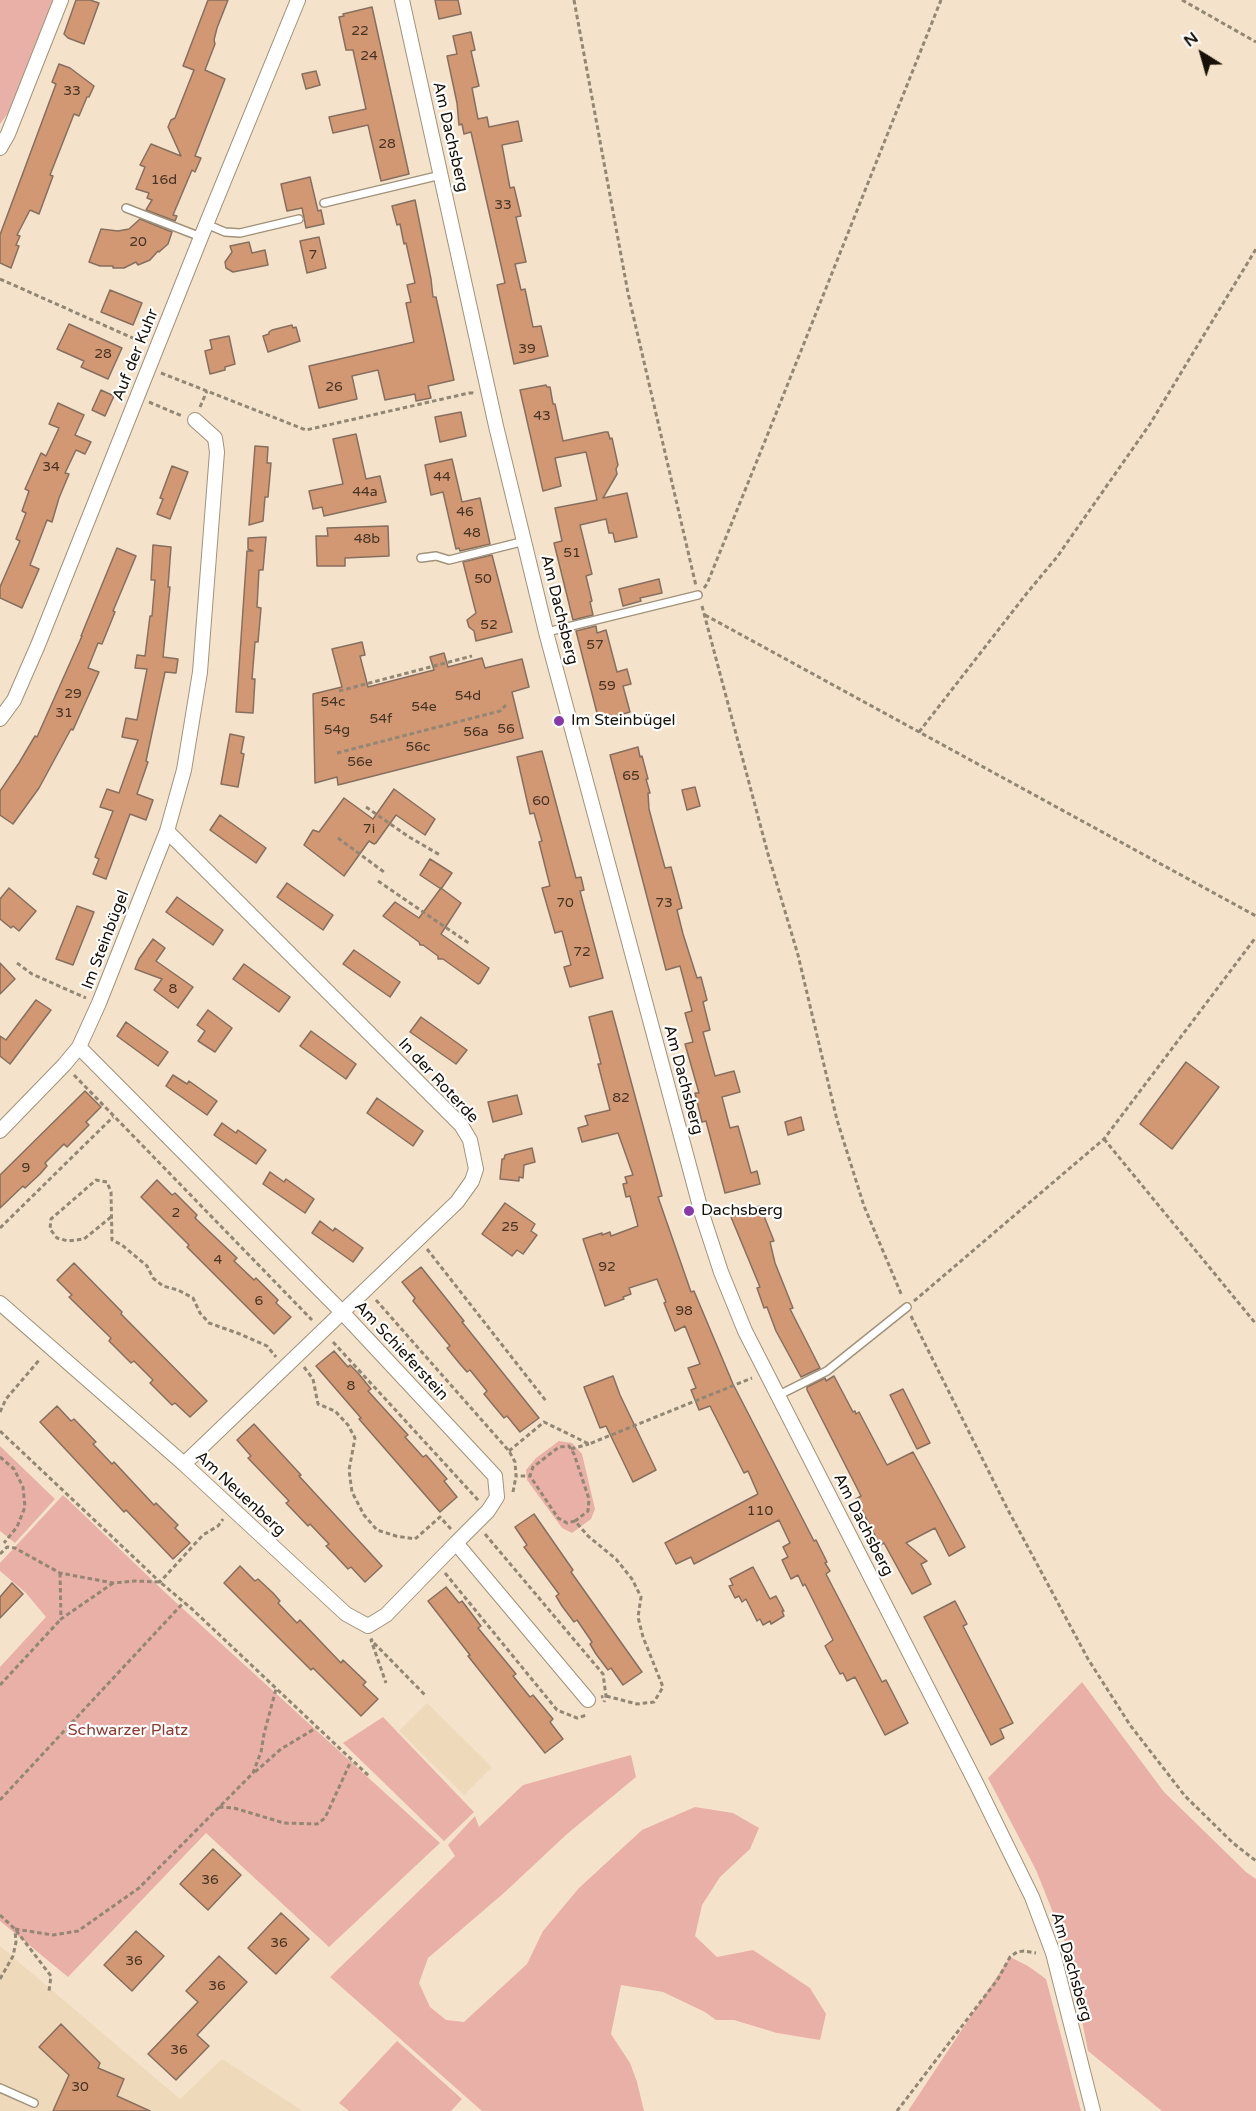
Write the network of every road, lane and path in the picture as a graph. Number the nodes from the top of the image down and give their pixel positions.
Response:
1 (61, 0) edge
2 (298, 0) edge
3 (402, 0) edge
4 (574, 0) edge
5 (941, 0) edge
6 (1182, 0) edge
7 (1256, 42) edge
8 (0, 148) edge
9 (441, 174) junction
10 (324, 203) dead end
11 (126, 208) dead end
12 (299, 219) dead end
13 (206, 224) junction
14 (201, 237) junction
15 (1256, 249) edge
16 (0, 279) edge
17 (156, 349) junction
18 (148, 368) junction
19 (137, 396) junction
20 (476, 404) dead end
21 (195, 420) joint
22 (525, 541) junction
23 (421, 558) dead end
24 (698, 595) junction
25 (704, 614) junction
26 (547, 632) junction
27 (472, 656) dead end
28 (339, 691) dead end
29 (506, 705) dead end
30 (0, 719) edge
31 (919, 732) junction
32 (337, 753) dead end
33 (366, 807) dead end
34 (167, 831) junction
35 (338, 838) dead end
36 (440, 855) dead end
37 (384, 872) dead end
38 (378, 881) dead end
39 (1256, 916) edge
40 (1256, 937) edge
41 (470, 944) dead end
42 (17, 963) dead end
43 (99, 1003) junction
44 (79, 1047) junction
45 (64, 1065) junction
46 (113, 1117) junction
47 (0, 1131) edge
48 (1104, 1139) junction
49 (111, 1217) junction
50 (0, 1228) edge
51 (419, 1240) junction
52 (366, 1288) junction
53 (0, 1303) edge
54 (907, 1307) junction
55 (342, 1312) junction
56 (1256, 1324) edge
57 (323, 1330) junction
58 (51, 1347) junction
59 (295, 1357) junction
60 (284, 1367) junction
61 (765, 1372) junction
62 (777, 1396) junction
63 (546, 1401) dead end
64 (0, 1412) edge
65 (0, 1431) edge
66 (589, 1444) junction
67 (571, 1449) junction
68 (509, 1451) junction
69 (0, 1456) edge
70 (184, 1464) junction
71 (530, 1476) junction
72 (231, 1508) junction
73 (488, 1511) junction
74 (575, 1521) junction
75 (0, 1539) edge
76 (458, 1541) junction
77 (6, 1545) junction
78 (0, 1554) edge
79 (60, 1573) junction
80 (113, 1582) junction
81 (160, 1582) junction
82 (184, 1602) junction
83 (61, 1619) junction
84 (368, 1626) junction
85 (0, 1685) edge
86 (276, 1688) junction
87 (425, 1695) dead end
88 (588, 1700) joint
89 (316, 1728) junction
90 (351, 1761) junction
91 (253, 1773) junction
92 (370, 1777) dead end
93 (0, 1800) edge
94 (219, 1807) junction
95 (1256, 1861) edge
96 (0, 1915) edge
97 (15, 1929) junction
98 (1053, 1953) junction
99 (0, 1980) edge
100 (49, 1991) dead end
101 (0, 2088) edge
102 (34, 2103) dead end
103 (897, 2111) edge
104 (1093, 2111) edge

1 - 8 street
2 - 13 street, Auf der Kuhr
3 - 9 street, Am Dachsberg
4 - 24 path
5 - 24 path
6 - 7 path
9 - 10 lane
9 - 22 street, Am Dachsberg
11 - 14 lane
12 - 13 lane
13 - 14 street, Auf der Kuhr
14 - 17 street, Auf der Kuhr
15 - 31 path
16 - 17 path
17 - 18 street, Auf der Kuhr
18 - 19 street, Auf der Kuhr
18 - 20 path
19 - 21 path
19 - 30 street, Auf der Kuhr
21 - 34 street, Im Steinbügel
22 - 23 lane
22 - 26 street, Am Dachsberg
24 - 25 path
24 - 26 lane
25 - 31 path
25 - 54 path
26 - 61 street, Am Dachsberg
27 - 28 path
29 - 32 path
31 - 39 path
33 - 36 path
34 - 43 street, Im Steinbügel
34 - 51 street, In der Roterde
35 - 37 path
38 - 41 path
40 - 48 path
42 - 43 path
43 - 44 street, Im Steinbügel
44 - 45 street, Im Steinbügel
44 - 55 street, Am Schieferstein
45 - 46 path
45 - 47 street, Im Steinbügel
46 - 50 path
46 - 57 path
48 - 54 path
48 - 56 path
49 - 49 path
49 - 60 path
51 - 52 street, In der Roterde
51 - 63 path
52 - 55 street, In der Roterde
52 - 68 path
53 - 58 street, Am Neuenberg
54 - 62 lane
54 - 95 path
55 - 57 street, In der Roterde
55 - 73 street, Am Schieferstein
57 - 59 street, In der Roterde
57 - 73 path
58 - 64 path
58 - 70 street, Am Neuenberg
59 - 60 street, In der Roterde
59 - 76 path
60 - 70 street, In der Roterde
61 - 62 street, Am Dachsberg
61 - 66 path
62 - 98 street, Am Dachsberg
65 - 81 path
66 - 67 path
66 - 68 path
67 - 71 path
67 - 74 path
68 - 71 path
69 - 77 path
70 - 72 street, Am Neuenberg
71 - 74 path
72 - 81 path
72 - 84 street, Am Neuenberg
73 - 76 street, Am Schieferstein
74 - 88 path
75 - 77 path
76 - 84 street
76 - 88 street
77 - 78 path
77 - 79 path
79 - 80 path
79 - 83 path
80 - 81 path
80 - 83 path
81 - 82 path
82 - 86 path
82 - 93 path
83 - 85 path
84 - 87 path
86 - 89 path
86 - 91 path
89 - 90 path
89 - 91 path
90 - 92 path
90 - 94 path
91 - 94 path
94 - 97 path
96 - 97 path
97 - 99 path
97 - 100 path
98 - 103 path
98 - 104 street, Am Dachsberg
101 - 102 lane

